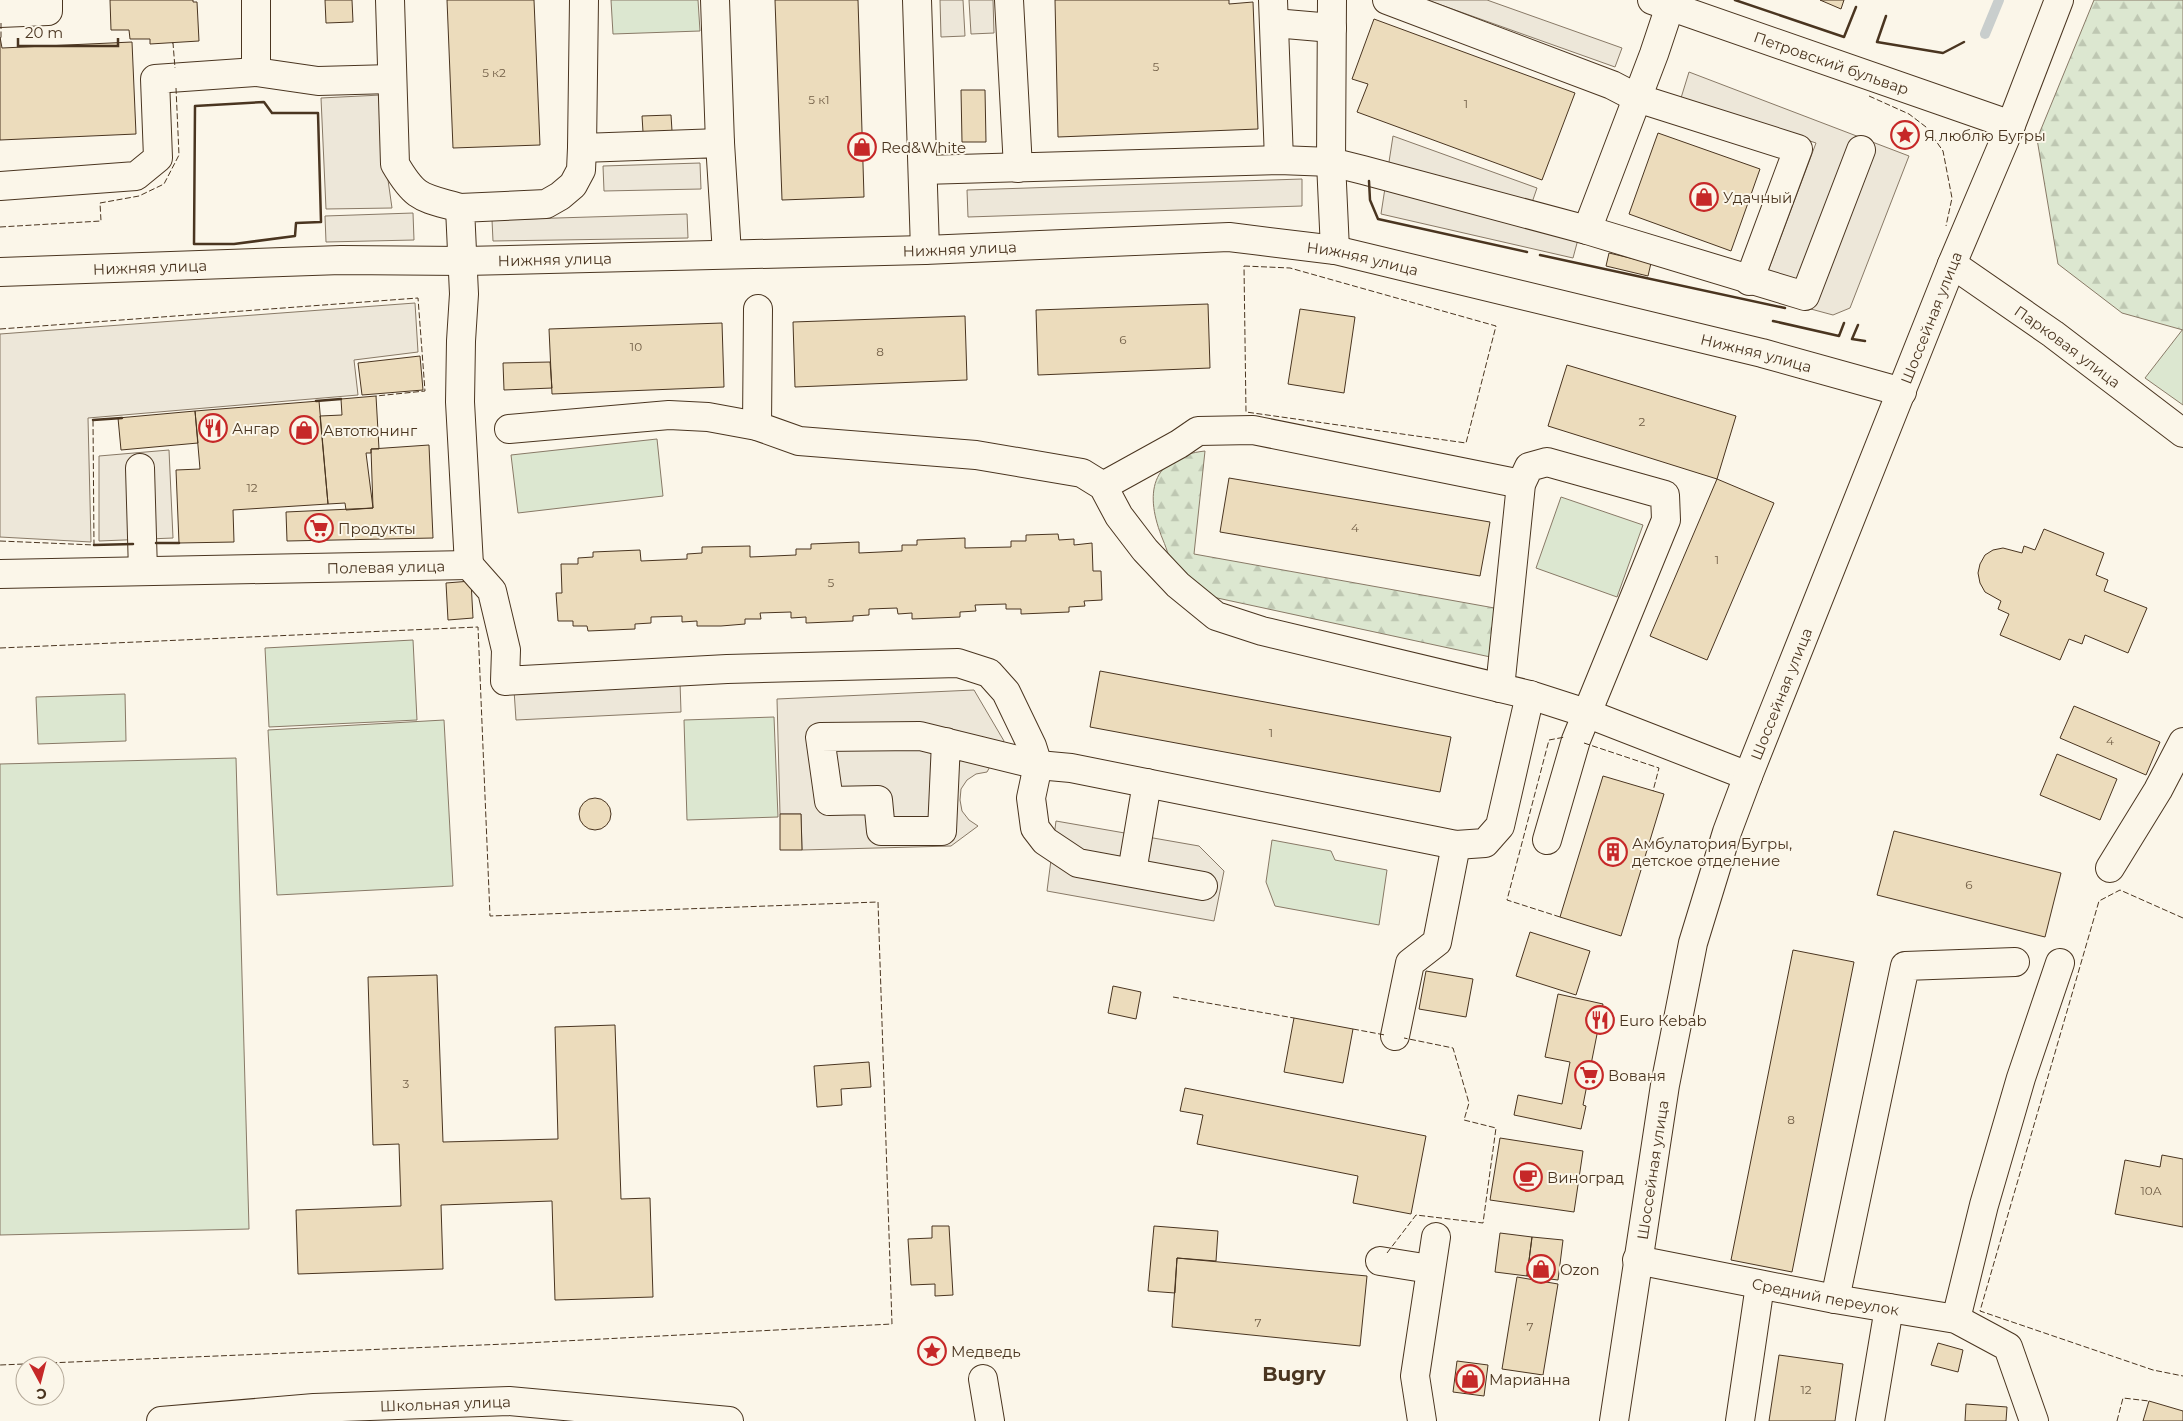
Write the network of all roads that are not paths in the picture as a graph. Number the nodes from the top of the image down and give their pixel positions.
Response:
1 (48, 0) edge
2 (256, 0) edge
3 (390, 0) edge
4 (584, 0) edge
5 (715, 0) edge
6 (917, 0) edge
7 (1009, 0) edge
8 (1332, 0) edge
9 (1387, 0) edge
10 (2059, 0) edge
11 (1665, 2) edge
12 (1274, 11) edge
13 (0, 13) edge
14 (1332, 28) junction
15 (256, 72) junction
16 (392, 79) junction
17 (1637, 98) junction
18 (2011, 125) junction
19 (720, 143) junction
20 (582, 148) junction
21 (1862, 150) dead end
22 (1279, 160) junction
23 (1331, 162) junction
24 (1018, 168) junction
25 (923, 170) junction
26 (0, 186) edge
27 (460, 208) junction
28 (1587, 230) junction
29 (925, 250) junction
30 (1335, 250) junction
31 (727, 254) junction
32 (464, 261) junction
33 (1952, 264) junction
34 (0, 272) edge
35 (1749, 281) junction
36 (758, 309) dead end
37 (1902, 392) junction
38 (757, 426) junction
39 (509, 429) dead end
40 (2183, 432) edge
41 (140, 468) dead end
42 (1521, 484) junction
43 (1103, 486) junction
44 (469, 565) junction
45 (143, 571) junction
46 (0, 574) edge
47 (1500, 688) junction
48 (1530, 695) junction
49 (1586, 713) junction
50 (946, 742) junction
51 (2183, 742) edge
52 (1038, 765) junction
53 (1748, 776) junction
54 (1147, 783) junction
55 (1547, 840) dead end
56 (1456, 845) junction
57 (2110, 868) dead end
58 (1132, 872) junction
59 (1203, 886) dead end
60 (2015, 962) dead end
61 (2060, 963) dead end
62 (1395, 1036) dead end
63 (1436, 1236) dead end
64 (1637, 1260) junction
65 (1380, 1262) dead end
66 (1430, 1270) junction
67 (1760, 1285) junction
68 (1835, 1299) junction
69 (1890, 1308) junction
70 (1956, 1319) junction
71 (984, 1380) dead end
72 (273, 1416) edge
73 (167, 1421) edge
74 (729, 1421) edge
75 (990, 1421) edge
76 (1422, 1421) edge
77 (1614, 1421) edge
78 (1740, 1421) edge
79 (1870, 1421) edge
80 (2034, 1421) edge

1 - 13 street
2 - 15 street
3 - 16 street
4 - 20 street
5 - 19 street
6 - 25 street
7 - 24 street
8 - 14 street
9 - 17 street
10 - 18 street, Шоссейная улица
11 - 17 street
11 - 18 street, Петровский бульвар
12 - 14 street
12 - 22 street
14 - 23 street
15 - 16 street
15 - 26 street
16 - 27 street
17 - 28 street
17 - 35 street
18 - 33 street, Шоссейная улица
19 - 20 street
19 - 31 street
20 - 27 street
21 - 35 street
22 - 23 street
22 - 24 street
23 - 28 street
23 - 30 street
24 - 25 street
25 - 29 street
27 - 32 street
28 - 35 street
29 - 30 street, Нижняя улица
29 - 31 street, Нижняя улица
30 - 37 street, Нижняя улица
31 - 32 street, Нижняя улица
32 - 34 street, Нижняя улица
32 - 44 street
33 - 37 street, Шоссейная улица
33 - 40 street, Парковая улица
36 - 38 street
37 - 53 street, Шоссейная улица
38 - 39 street
38 - 43 street
41 - 45 street
42 - 43 street
42 - 47 street
42 - 49 street
43 - 47 street
44 - 45 street, Полевая улица
44 - 52 street
45 - 46 street, Полевая улица
47 - 48 street
48 - 49 street
48 - 56 street
49 - 53 street
49 - 55 street
50 - 50 street
50 - 52 street
51 - 57 street
52 - 54 street
52 - 58 street
53 - 64 street, Шоссейная улица
54 - 56 street
54 - 58 street
56 - 62 street
58 - 59 street
60 - 68 street
61 - 70 street
63 - 66 street
64 - 67 street, Средний переулок
64 - 77 street, Шоссейная улица
65 - 66 street
66 - 76 street
67 - 68 street, Средний переулок
67 - 78 street
68 - 69 street, Средний переулок
69 - 70 street, Средний переулок
69 - 79 street
70 - 80 street, Средний переулок
71 - 75 street
72 - 73 street, Школьная улица
72 - 74 street, Школьная улица

